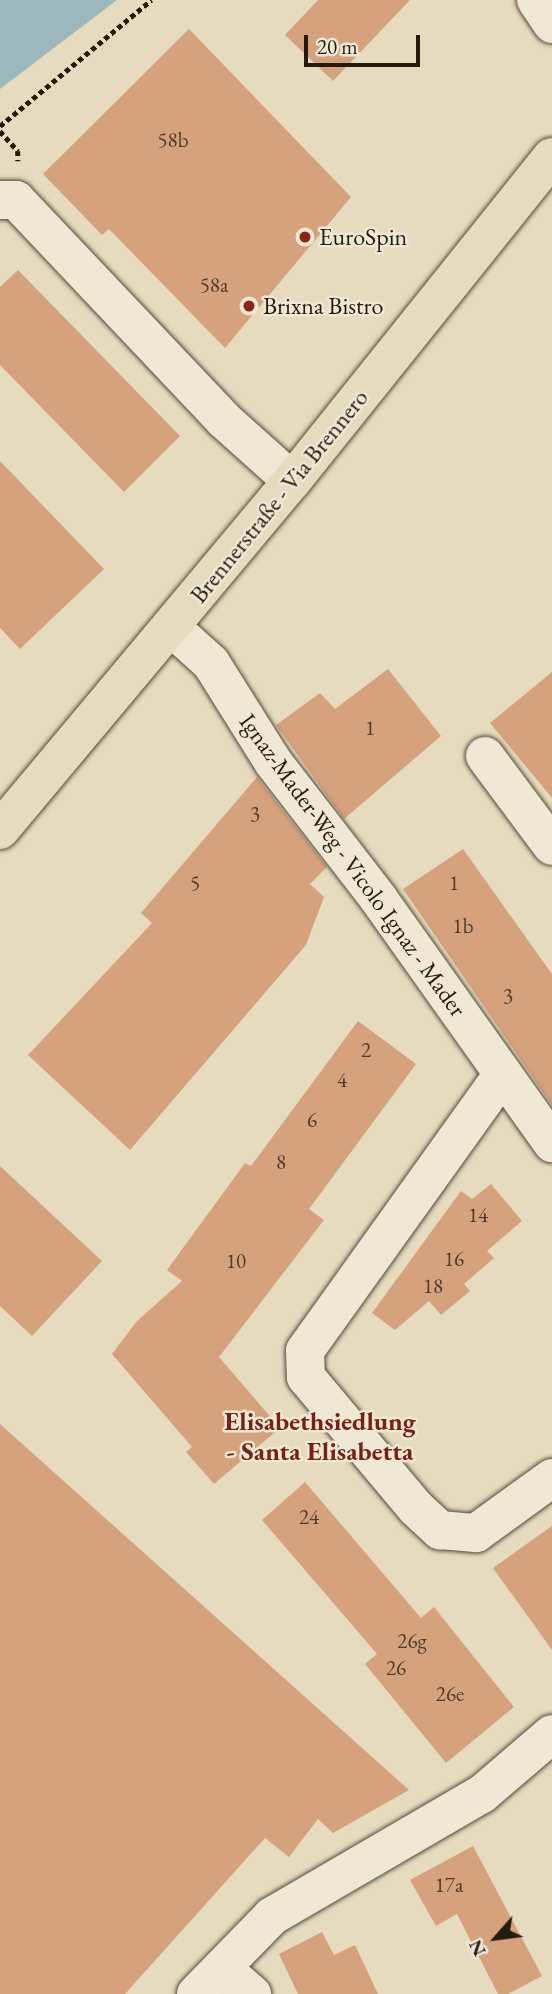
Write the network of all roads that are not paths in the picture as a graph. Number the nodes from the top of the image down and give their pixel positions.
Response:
1 (536, 0) edge
2 (552, 23) edge
3 (545, 178) edge
4 (0, 200) edge
5 (292, 481) junction
6 (172, 627) junction
7 (485, 756) dead end
8 (0, 830) edge
9 (552, 846) edge
10 (503, 1074) junction
11 (552, 1143) edge
12 (552, 1478) edge
13 (552, 1734) edge
14 (209, 1981) edge
15 (252, 1994) edge

1 - 2 street
3 - 5 main road, Brennerstraße - Via Brennero
4 - 5 street
5 - 6 main road, Brennerstraße - Via Brennero
6 - 8 main road, Brennerstraße - Via Brennero
6 - 10 street, Ignaz-Mader-Weg - Vicolo Ignaz - Mader
7 - 9 street
10 - 11 street, Ignaz-Mader-Weg - Vicolo Ignaz - Mader
10 - 12 street
13 - 14 street
14 - 15 street

